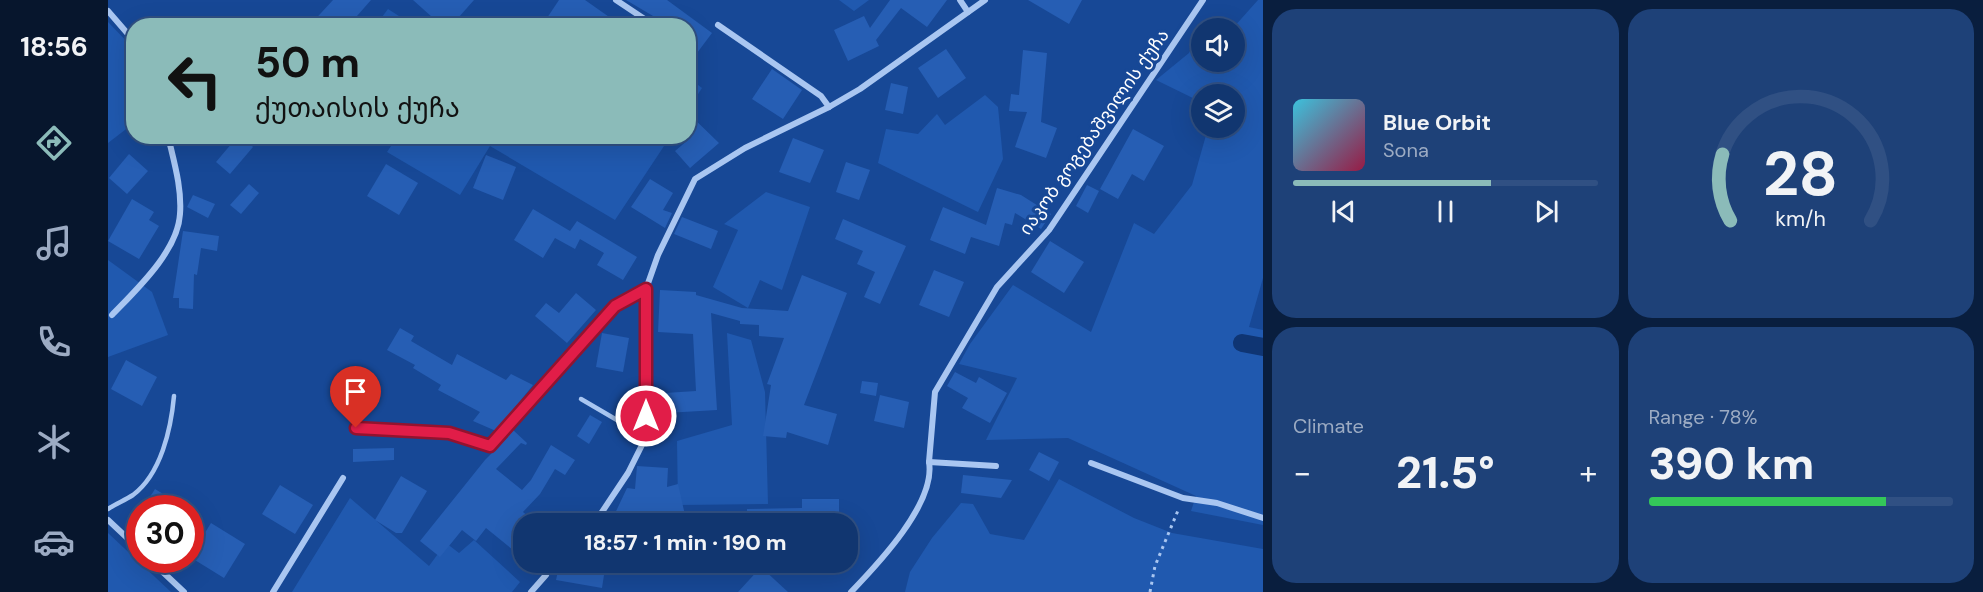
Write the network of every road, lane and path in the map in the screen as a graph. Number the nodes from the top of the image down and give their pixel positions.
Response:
1 (616, 0) edge
2 (960, 0) edge
3 (985, 0) edge
4 (1203, 0) edge
5 (108, 11) edge
6 (968, 12) junction
7 (643, 18) edge
8 (718, 25) dead end
9 (126, 32) edge
10 (829, 107) junction
11 (170, 144) edge
12 (646, 289) junction
13 (112, 315) dead end
14 (174, 396) dead end
15 (581, 399) dead end
16 (356, 428) dead end
17 (646, 437) junction
18 (929, 462) junction
19 (1091, 463) dead end
20 (996, 466) dead end
21 (343, 478) dead end
22 (1183, 498) junction
23 (108, 509) edge
24 (601, 513) edge
25 (1263, 518) edge
26 (108, 520) edge
27 (126, 537) edge
28 (164, 573) edge
29 (547, 573) edge
30 (184, 592) edge
31 (273, 592) edge
32 (531, 592) edge
33 (851, 592) edge
34 (1150, 592) edge

1 - 7 street
2 - 6 street
3 - 6 street
4 - 18 street, იაკობ გოგებაშვილის ქუჩა
5 - 9 street
6 - 10 street
8 - 10 street
10 - 12 street
11 - 13 street
12 - 16 street
12 - 17 street
14 - 23 lane
15 - 17 lane
17 - 24 street
18 - 20 street
18 - 33 street, იაკობ გოგებაშვილის ქუჩა
19 - 22 street
21 - 31 street
22 - 25 street
22 - 34 path
26 - 27 street
28 - 30 street
29 - 32 street

